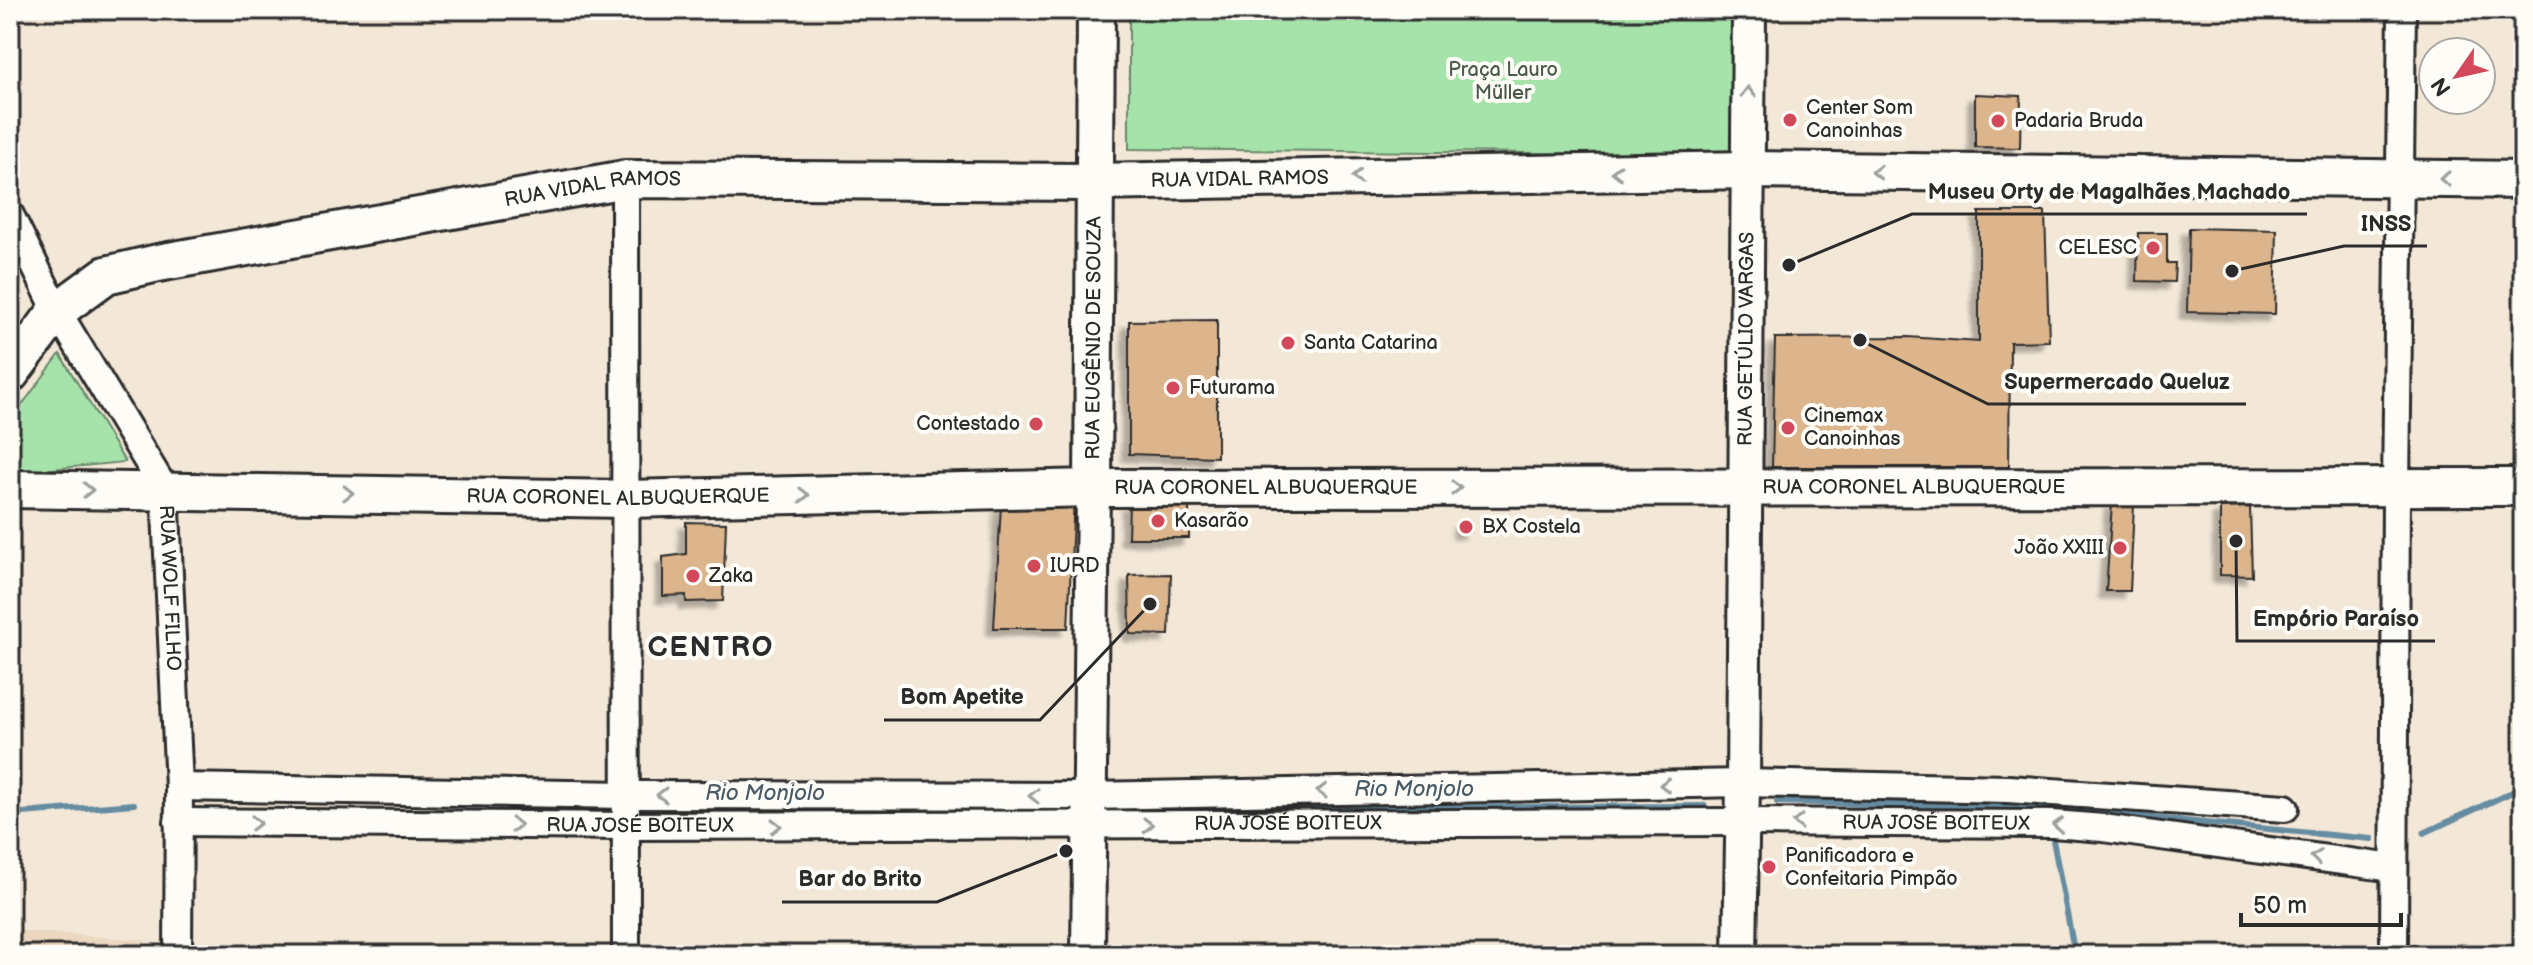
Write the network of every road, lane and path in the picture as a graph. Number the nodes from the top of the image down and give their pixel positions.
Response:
1 (1096, 10) edge
2 (1749, 10) edge
3 (2402, 10) edge
4 (1748, 170) junction
5 (625, 179) junction
6 (2399, 179) junction
7 (2523, 180) edge
8 (1095, 182) junction
9 (10, 215) edge
10 (57, 311) junction
11 (10, 374) edge
12 (2396, 487) junction
13 (2523, 487) edge
14 (1093, 488) junction
15 (1745, 488) junction
16 (10, 489) edge
17 (165, 490) junction
18 (627, 499) junction
19 (1743, 783) junction
20 (179, 787) junction
21 (626, 795) junction
22 (2285, 808) dead end
23 (1090, 811) junction
24 (178, 822) junction
25 (1742, 822) junction
26 (626, 826) junction
27 (2393, 868) junction
28 (178, 955) edge
29 (626, 955) edge
30 (1088, 955) edge
31 (1740, 955) edge
32 (2394, 955) edge

1 - 8 main road, RUA EUGÊNIO DE SOUZA
4 -> 2 street, RUA GETÚLIO VARGAS
3 - 6 street
6 -> 4 main road, RUA VIDAL RAMOS
4 -> 8 main road, RUA VIDAL RAMOS
4 - 15 street, RUA GETÚLIO VARGAS
5 - 8 main road, RUA VIDAL RAMOS
5 - 10 main road, RUA VIDAL RAMOS
5 - 18 street
7 -> 6 main road, RUA VIDAL RAMOS
6 - 12 street
8 - 14 main road, RUA EUGÊNIO DE SOUZA
9 - 10 street, RUA WOLF FILHO
10 - 11 main road, RUA VIDAL RAMOS
10 - 17 street, RUA WOLF FILHO
12 - 13 main road, RUA CORONEL ALBUQUERQUE
12 - 15 main road, RUA CORONEL ALBUQUERQUE
12 - 27 street
14 -> 15 main road, RUA CORONEL ALBUQUERQUE
18 -> 14 main road, RUA CORONEL ALBUQUERQUE
14 - 23 street, RUA EUGÊNIO DE SOUZA
15 - 19 street, RUA GETÚLIO VARGAS
16 -> 17 main road, RUA CORONEL ALBUQUERQUE
17 -> 18 main road, RUA CORONEL ALBUQUERQUE
17 - 20 street, RUA WOLF FILHO
18 - 21 street
19 - 22 street, RUA JOSÉ BOITEUX
19 -> 23 street, RUA JOSÉ BOITEUX
19 - 25 street, RUA GETÚLIO VARGAS
20 - 21 street, RUA JOSÉ BOITEUX
20 - 24 street, RUA WOLF FILHO
23 -> 21 street, RUA JOSÉ BOITEUX
21 - 26 street
23 -> 25 street, RUA JOSÉ BOITEUX
26 -> 23 street, RUA JOSÉ BOITEUX
23 - 30 street, RUA EUGÊNIO DE SOUZA
24 -> 26 street, RUA JOSÉ BOITEUX
24 - 28 street, RUA WOLF FILHO
27 -> 25 street, RUA JOSÉ BOITEUX
25 - 31 street, RUA GETÚLIO VARGAS
26 - 29 street
27 - 32 street

